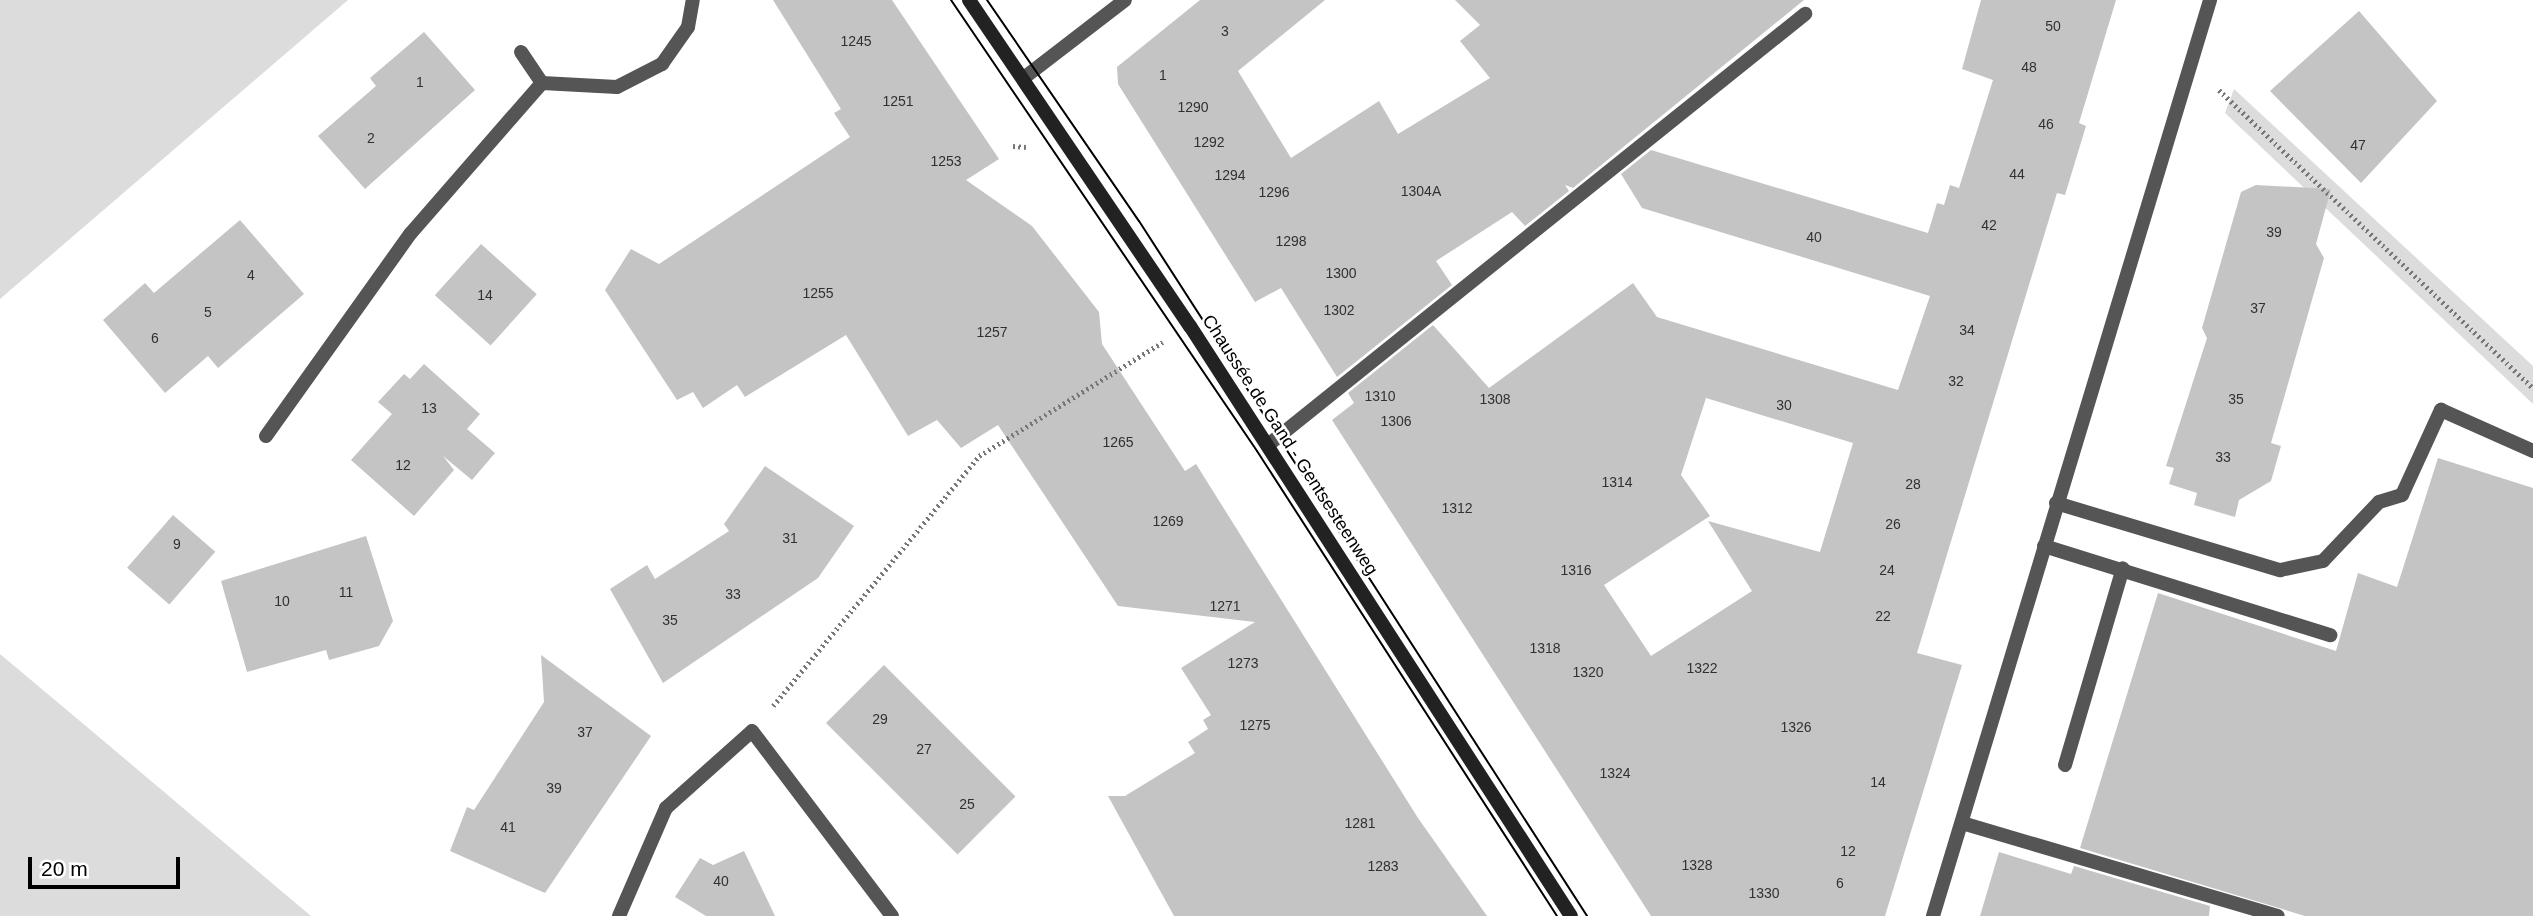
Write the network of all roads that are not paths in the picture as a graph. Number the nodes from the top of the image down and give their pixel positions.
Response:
1 (693, 0) edge
2 (969, 0) edge
3 (1125, 0) edge
4 (2210, 0) edge
5 (1805, 14) dead end
6 (521, 52) dead end
7 (1025, 77) junction
8 (542, 83) junction
9 (266, 436) dead end
10 (1268, 445) junction
11 (2533, 451) edge
12 (2056, 503) junction
13 (2044, 545) junction
14 (2123, 568) junction
15 (2330, 635) dead end
16 (2065, 765) dead end
17 (1962, 823) junction
18 (619, 916) edge
19 (892, 916) edge
20 (1571, 916) edge
21 (1933, 916) edge
22 (2278, 916) edge

1 - 8 street
2 - 7 main road, Chaussée de Gand - Gentsesteenweg
3 - 7 street
4 - 12 street
5 - 10 street
6 - 8 street
7 - 10 main road, Chaussée de Gand - Gentsesteenweg
8 - 9 street
10 - 20 main road, Chaussée de Gand - Gentsesteenweg
11 - 12 street
12 - 13 street
13 - 14 street
13 - 17 street
14 - 15 street
14 - 16 street
17 - 21 street
17 - 22 street
18 - 19 street

